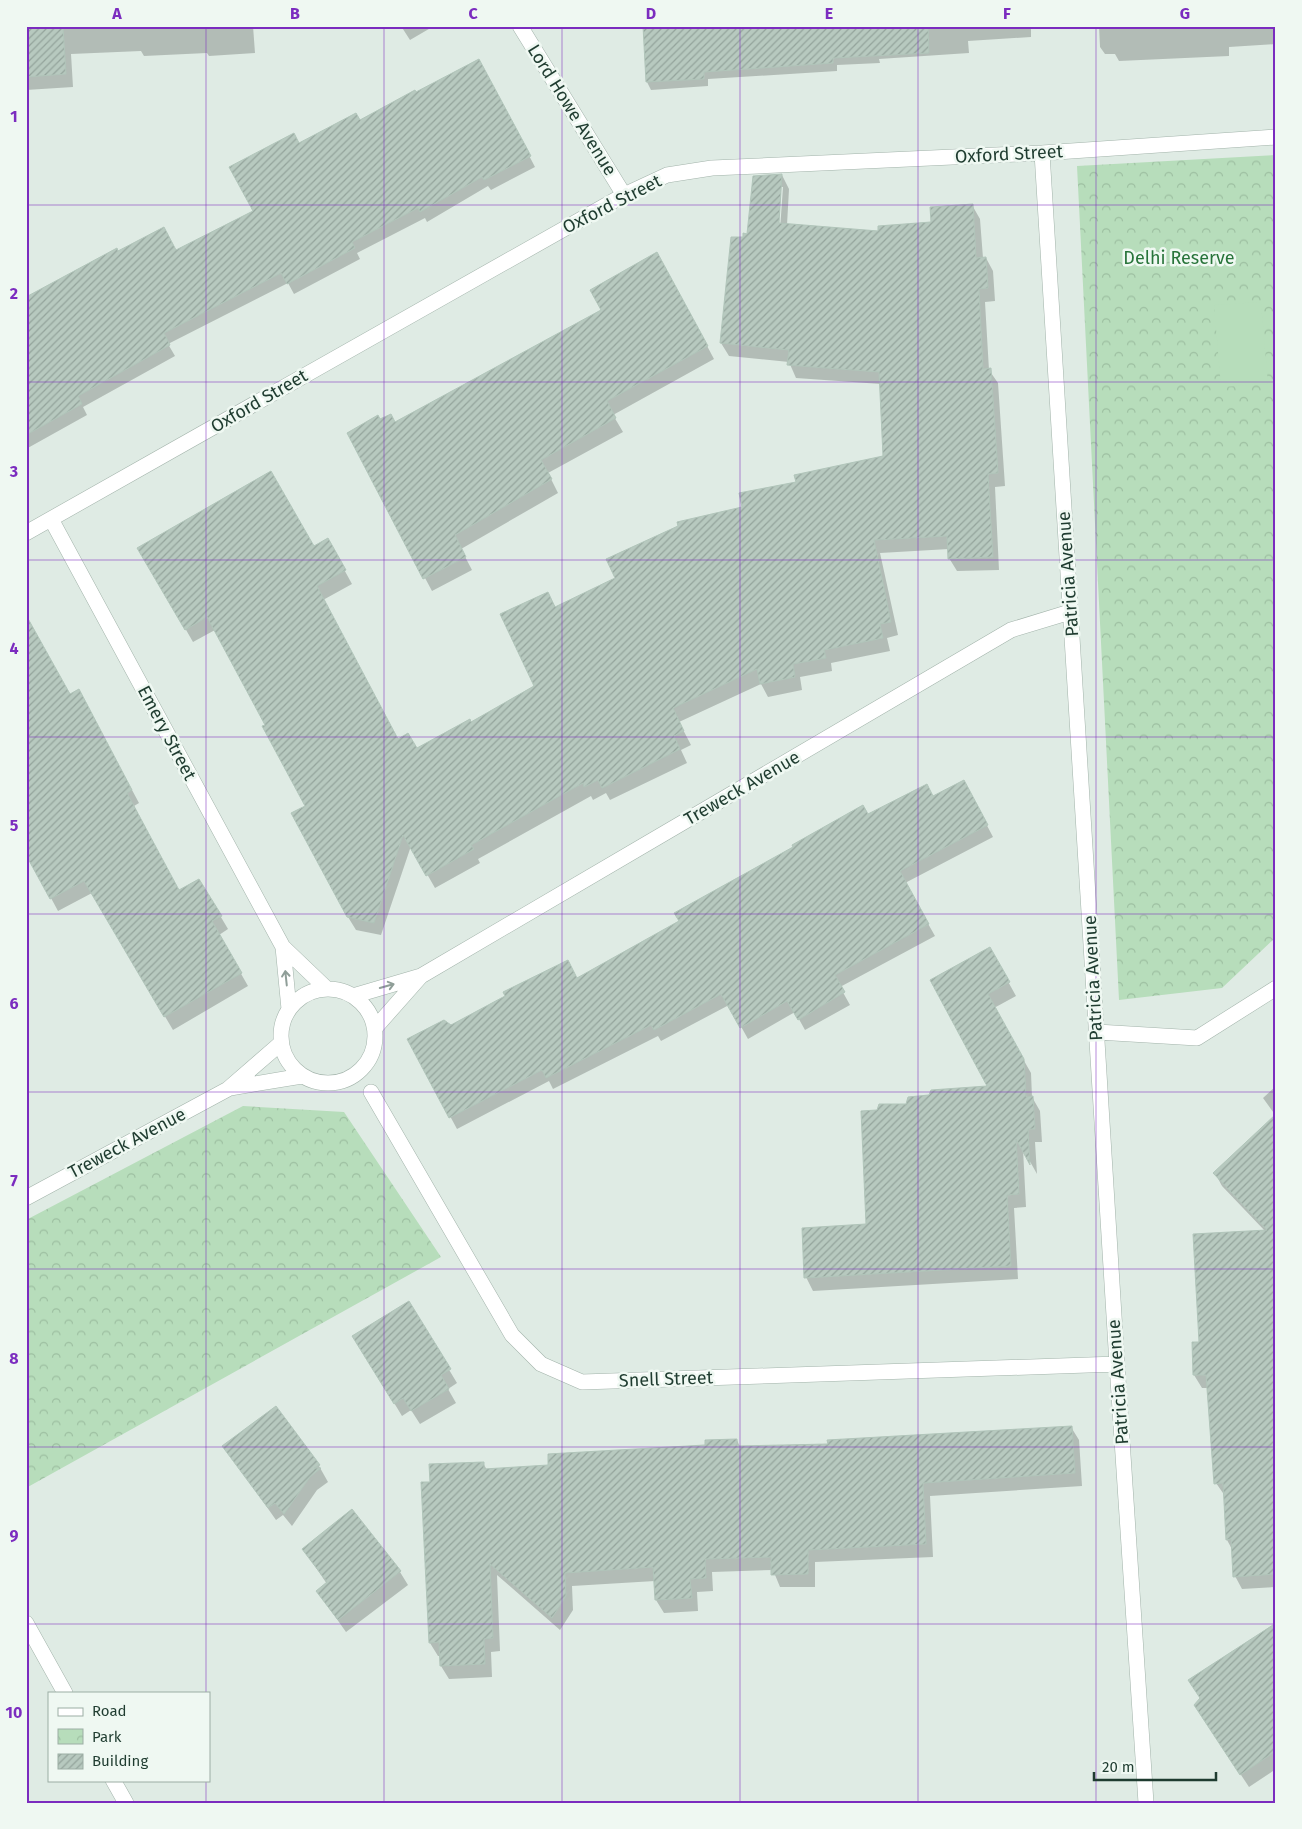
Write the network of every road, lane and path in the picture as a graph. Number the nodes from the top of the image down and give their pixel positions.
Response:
1 (520, 26) edge
2 (1276, 137) edge
3 (1042, 153) junction
4 (624, 195) junction
5 (51, 519) junction
6 (26, 533) edge
7 (1070, 612) junction
8 (283, 947) junction
9 (421, 976) junction
10 (1276, 988) edge
11 (327, 989) junction
12 (353, 996) junction
13 (289, 1009) junction
14 (375, 1028) junction
15 (1097, 1032) junction
16 (282, 1043) junction
17 (302, 1076) junction
18 (228, 1089) junction
19 (371, 1092) dead end
20 (26, 1198) edge
21 (1117, 1364) junction
22 (26, 1623) edge
23 (64, 1692) edge
24 (114, 1782) edge
25 (126, 1803) edge
26 (1146, 1803) edge

1 - 4 street, Lord Howe Avenue
2 - 3 street, Oxford Street
3 - 4 street, Oxford Street
3 - 7 street, Patricia Avenue
4 - 5 street, Oxford Street
5 - 6 street, Oxford Street
5 - 8 street, Emery Street
7 - 9 street, Treweck Avenue
7 - 15 street, Patricia Avenue
8 - 11 street, Emery Street
13 -> 8 street, Emery Street
12 -> 9 street, Treweck Avenue
9 - 14 street, Treweck Avenue
10 - 15 street
11 - 12 street
11 - 13 street
12 - 14 street
13 - 16 street
14 - 17 street
15 - 21 street, Patricia Avenue
16 - 17 street
16 - 18 street, Treweck Avenue
17 - 18 street, Treweck Avenue
18 - 20 street, Treweck Avenue
19 - 21 street, Snell Street
21 - 26 street, Patricia Avenue
22 - 23 street
24 - 25 street

